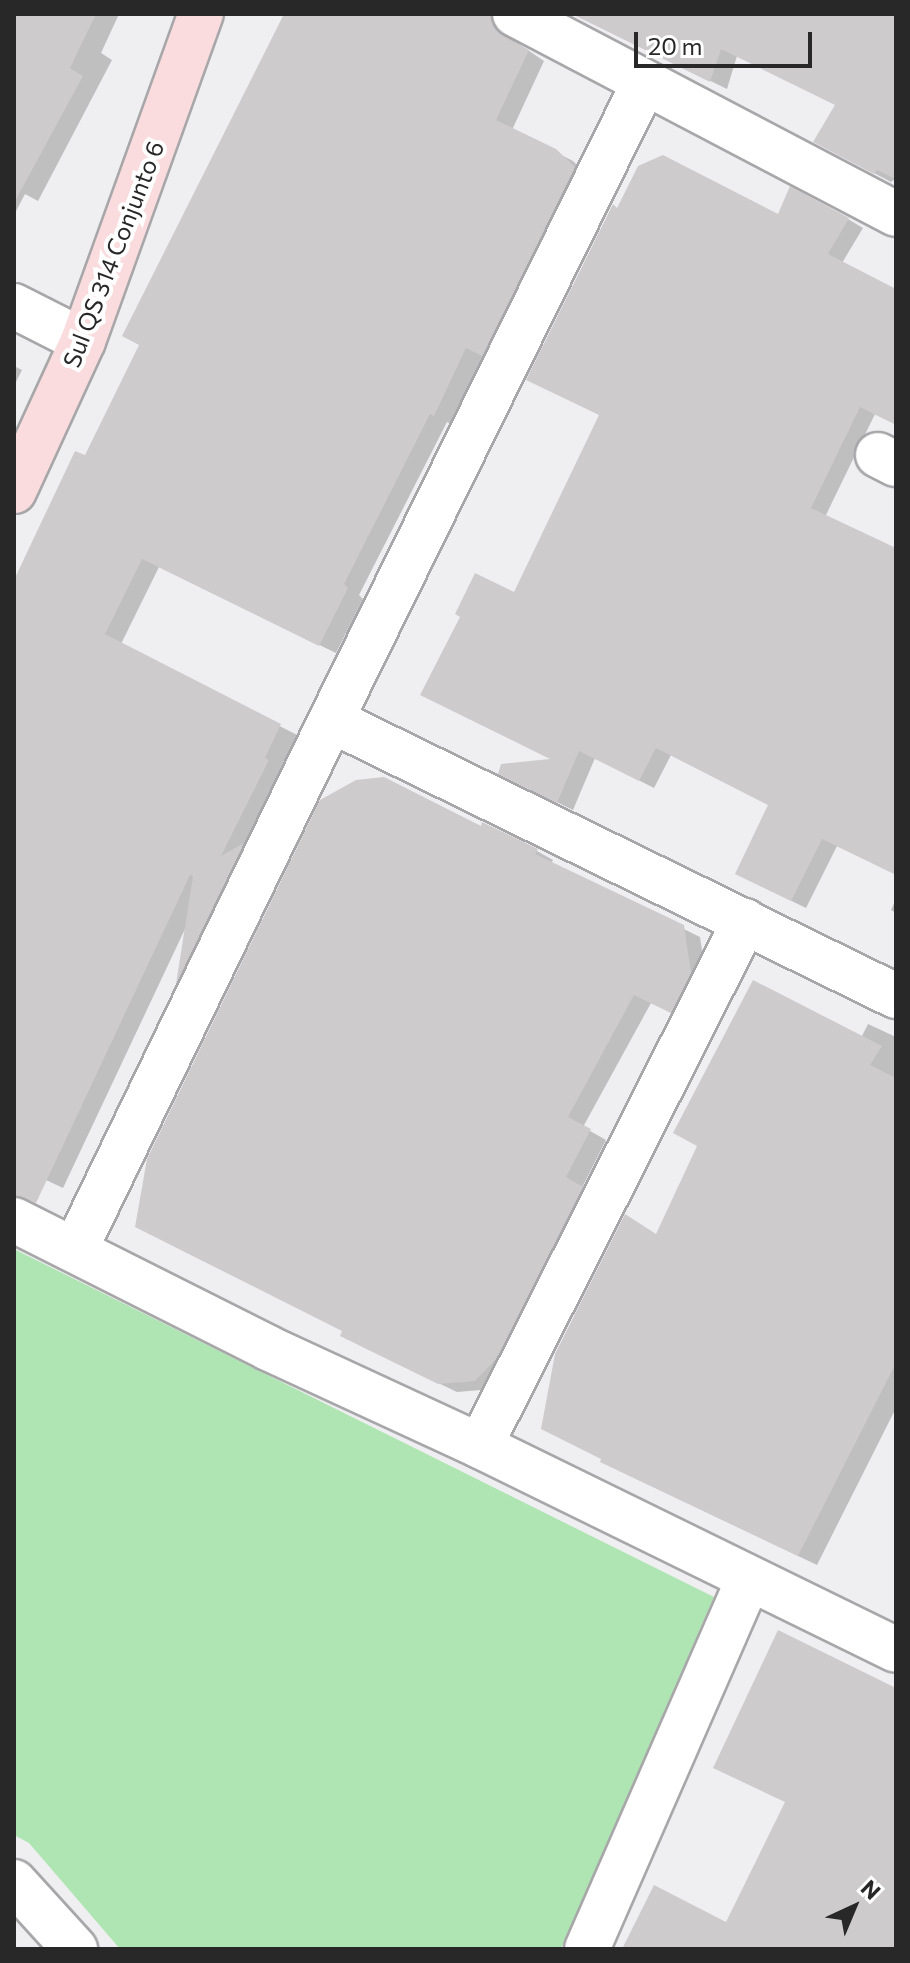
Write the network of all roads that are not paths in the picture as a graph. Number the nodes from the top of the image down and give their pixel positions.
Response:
1 (201, 14) edge
2 (515, 14) edge
3 (644, 83) junction
4 (896, 214) edge
5 (14, 306) edge
6 (83, 341) junction
7 (14, 491) edge
8 (331, 720) junction
9 (745, 921) junction
10 (896, 996) edge
11 (14, 1220) edge
12 (75, 1250) junction
13 (480, 1446) junction
14 (749, 1579) junction
15 (896, 1650) edge
16 (14, 1882) edge
17 (75, 1949) edge
18 (587, 1949) edge

1 - 6 street, Sul QS 314 Conjunto 6
2 - 3 street
3 - 4 street
3 - 8 street
5 - 6 street
6 - 7 street, Sul QS 314 Conjunto 6
8 - 9 street
8 - 12 street
9 - 10 street
9 - 13 street
11 - 12 street
12 - 13 street
13 - 14 street
14 - 15 street
14 - 18 street
16 - 17 street

